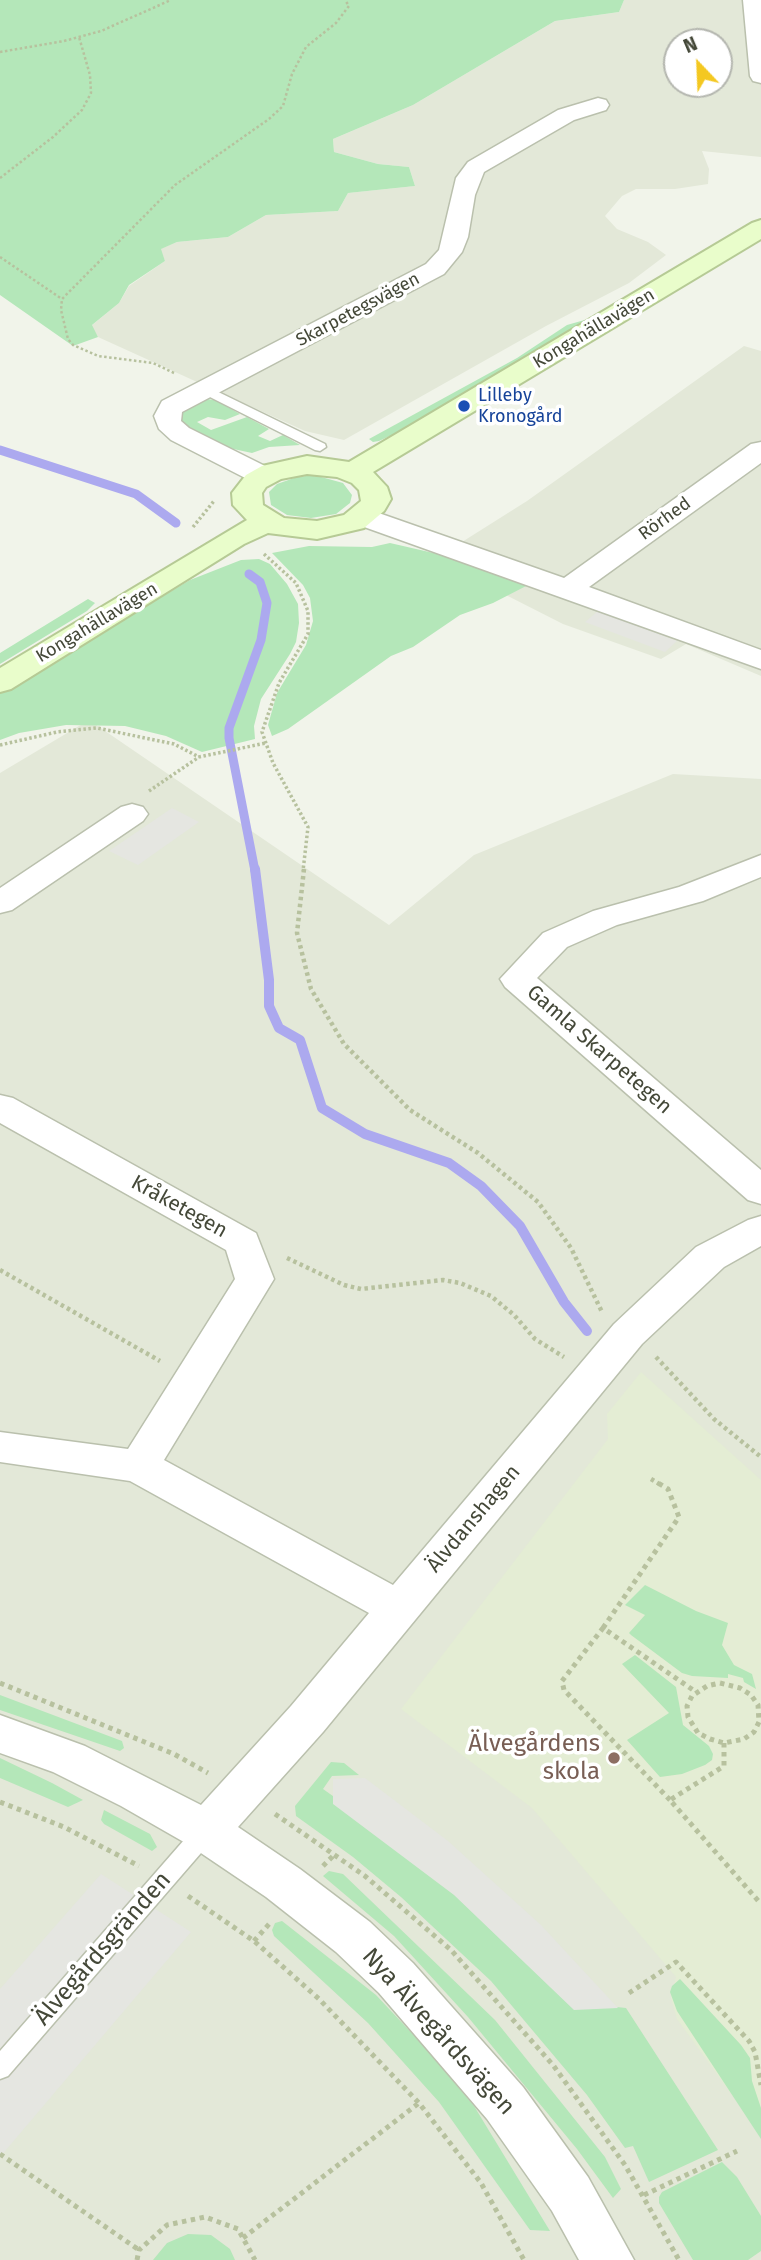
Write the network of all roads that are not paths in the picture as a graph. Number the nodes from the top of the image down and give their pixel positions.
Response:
1 (753, 0) edge
2 (761, 76) edge
3 (598, 105) dead end
4 (761, 228) edge
5 (206, 390) junction
6 (320, 447) dead end
7 (761, 450) edge
8 (354, 472) junction
9 (263, 476) junction
10 (363, 517) junction
11 (266, 522) junction
12 (568, 589) junction
13 (761, 660) edge
14 (0, 682) edge
15 (132, 814) road end
16 (761, 865) edge
17 (0, 904) edge
18 (0, 1107) edge
19 (761, 1191) edge
20 (761, 1229) edge
21 (0, 1447) edge
22 (139, 1466) junction
23 (399, 1609) junction
24 (0, 1734) edge
25 (206, 1831) junction
26 (0, 2068) edge
27 (608, 2260) edge

1 - 2 street
3 - 5 street, Skarpetegsvägen
4 - 8 street, Kongahällavägen
5 - 6 lane
5 - 9 street, Skarpetegsvägen
7 - 12 street, Rörhed
8 - 9 street
8 - 10 street
9 - 11 street
10 - 11 street
10 - 12 street
11 - 14 street, Kongahällavägen
12 - 13 street
15 - 17 street
16 - 19 street, Gamla Skarpetegen
18 - 22 street, Kråketegen
20 - 23 street, Älvdanshagen
21 - 22 street
22 - 23 street
23 - 25 street, Älvdanshagen
24 - 25 street, Nya Älvegårdsvägen
25 - 26 lane, Älvegårdsgränden
25 - 27 street, Nya Älvegårdsvägen

